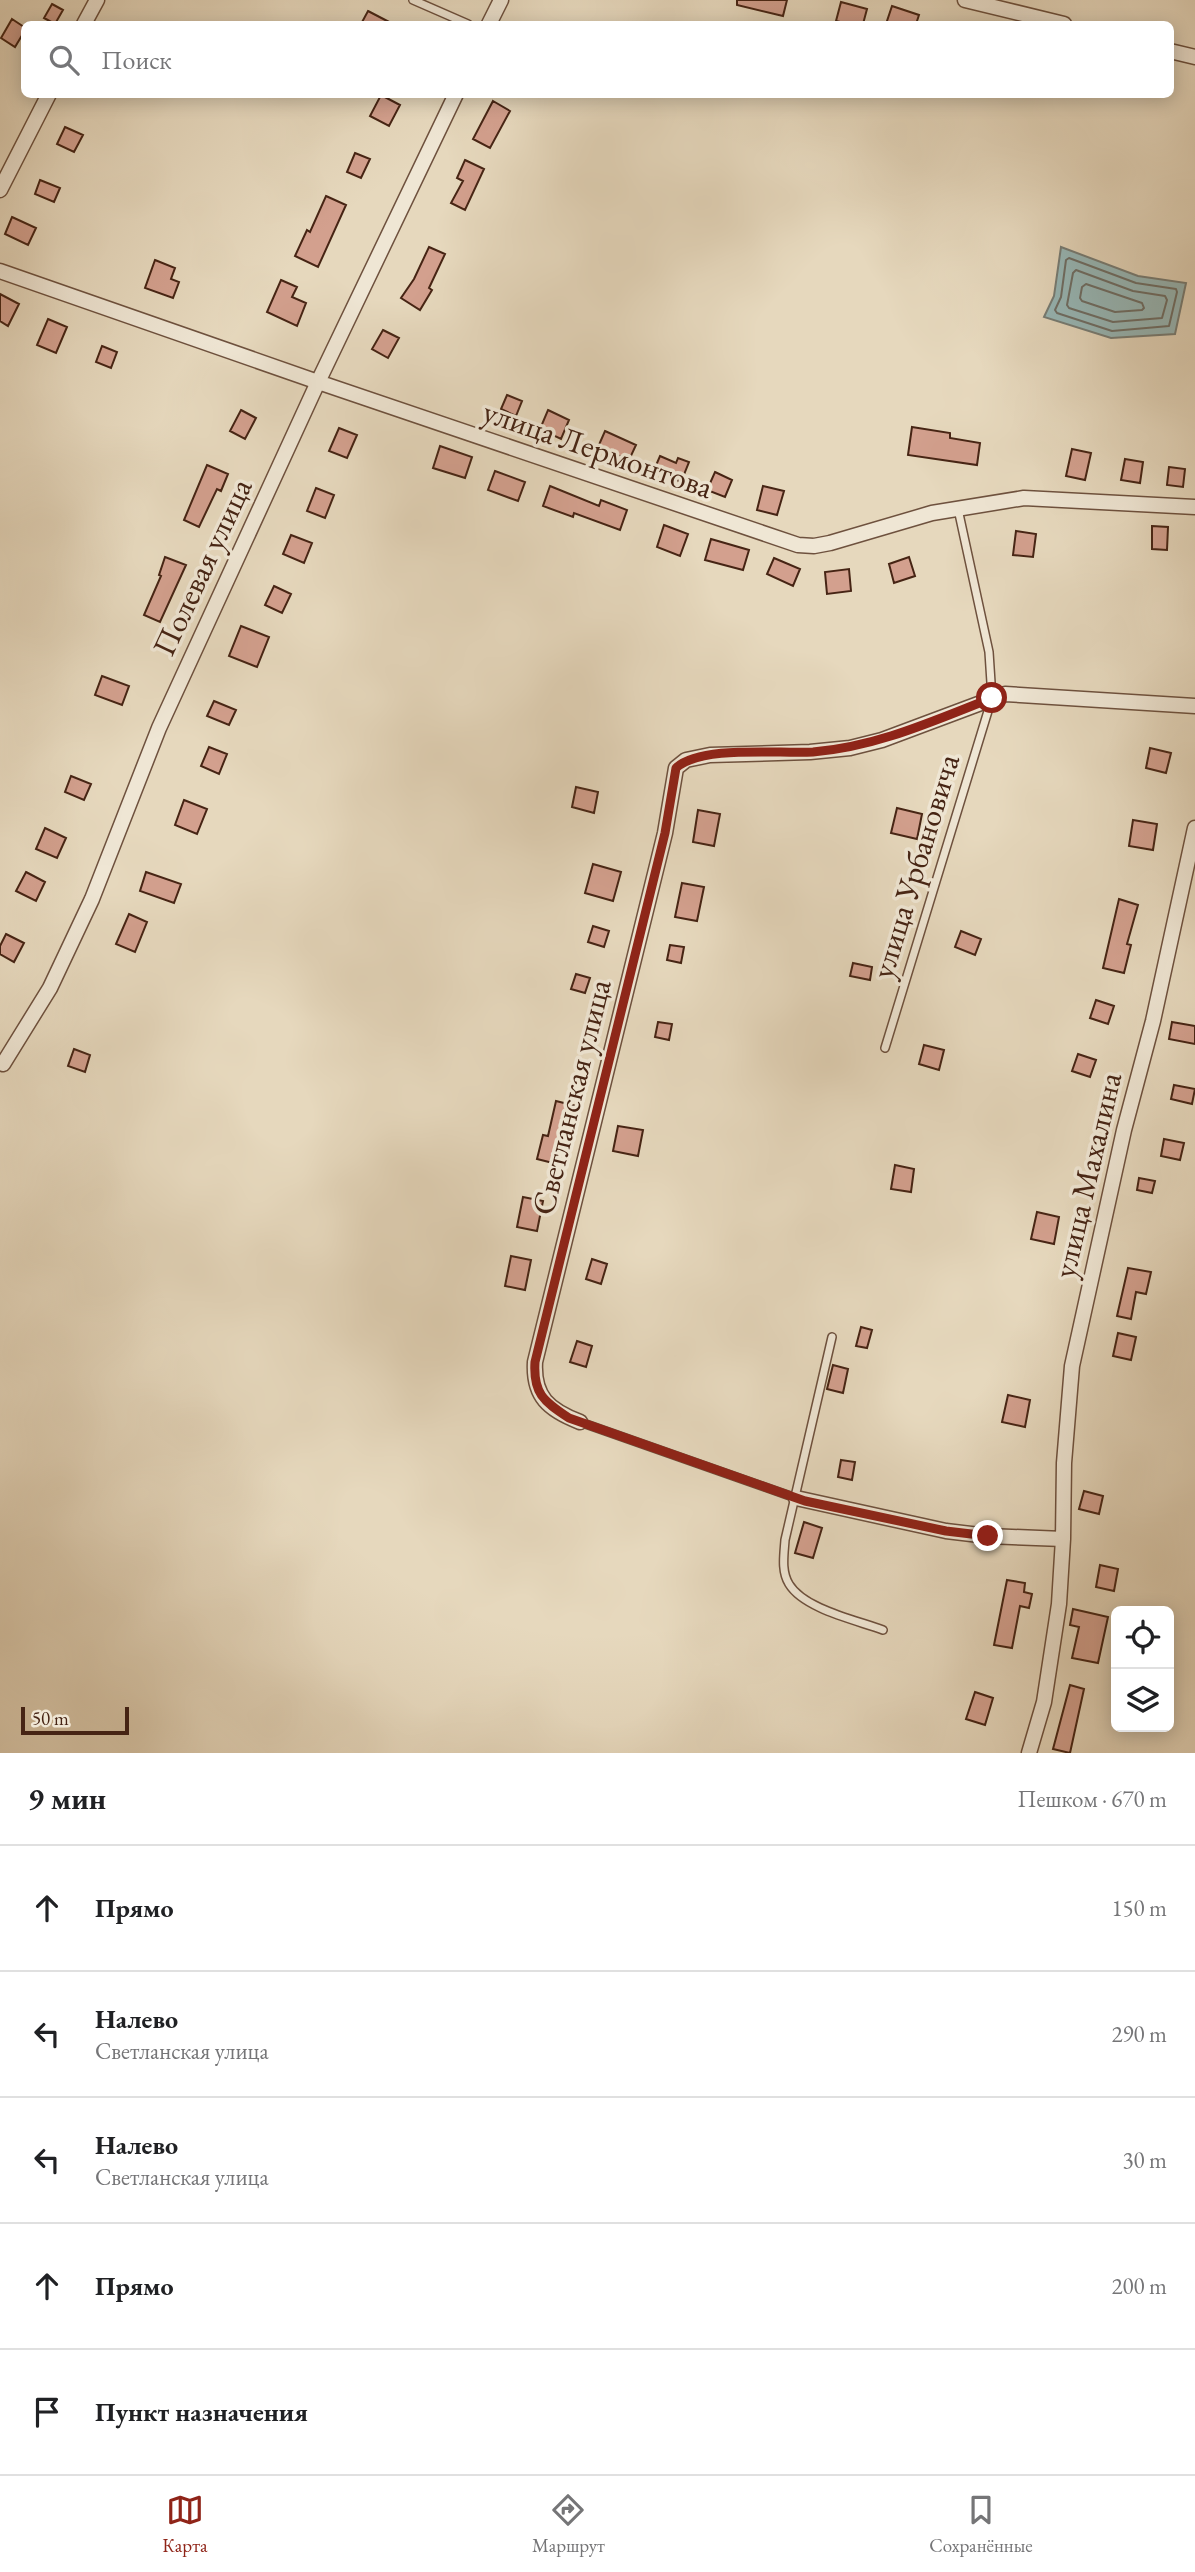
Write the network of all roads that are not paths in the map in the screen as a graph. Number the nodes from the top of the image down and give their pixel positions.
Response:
1 (97, 0) edge
2 (413, 0) edge
3 (501, 0) edge
4 (965, 0) edge
5 (86, 21) edge
6 (461, 21) edge
7 (490, 21) edge
8 (1052, 21) edge
9 (1174, 52) edge
10 (1195, 57) edge
11 (47, 98) edge
12 (454, 98) edge
13 (0, 190) edge
14 (0, 271) edge
15 (318, 382) junction
16 (1195, 507) edge
17 (957, 508) junction
18 (992, 698) junction
19 (1195, 706) edge
20 (1195, 828) edge
21 (885, 1048) dead end
22 (3, 1064) dead end
23 (832, 1337) dead end
24 (580, 1422) joint
25 (796, 1498) junction
26 (1063, 1539) junction
27 (883, 1630) dead end
28 (1029, 1753) edge

1 - 5 street
2 - 6 lane
3 - 7 street
4 - 8 street
9 - 10 street
11 - 13 street
12 - 15 street, Полевая улица
14 - 15 street, улица Лермонтова
15 - 17 street, улица Лермонтова
15 - 22 street, Полевая улица
16 - 17 street, улица Лермонтова
17 - 18 lane
18 - 19 street
18 - 21 lane, улица Урбановича
18 - 24 street, Светланская улица
20 - 26 street, улица Махалина
23 - 25 lane
24 - 25 lane
25 - 26 street
25 - 27 lane
26 - 28 street, улица Махалина

